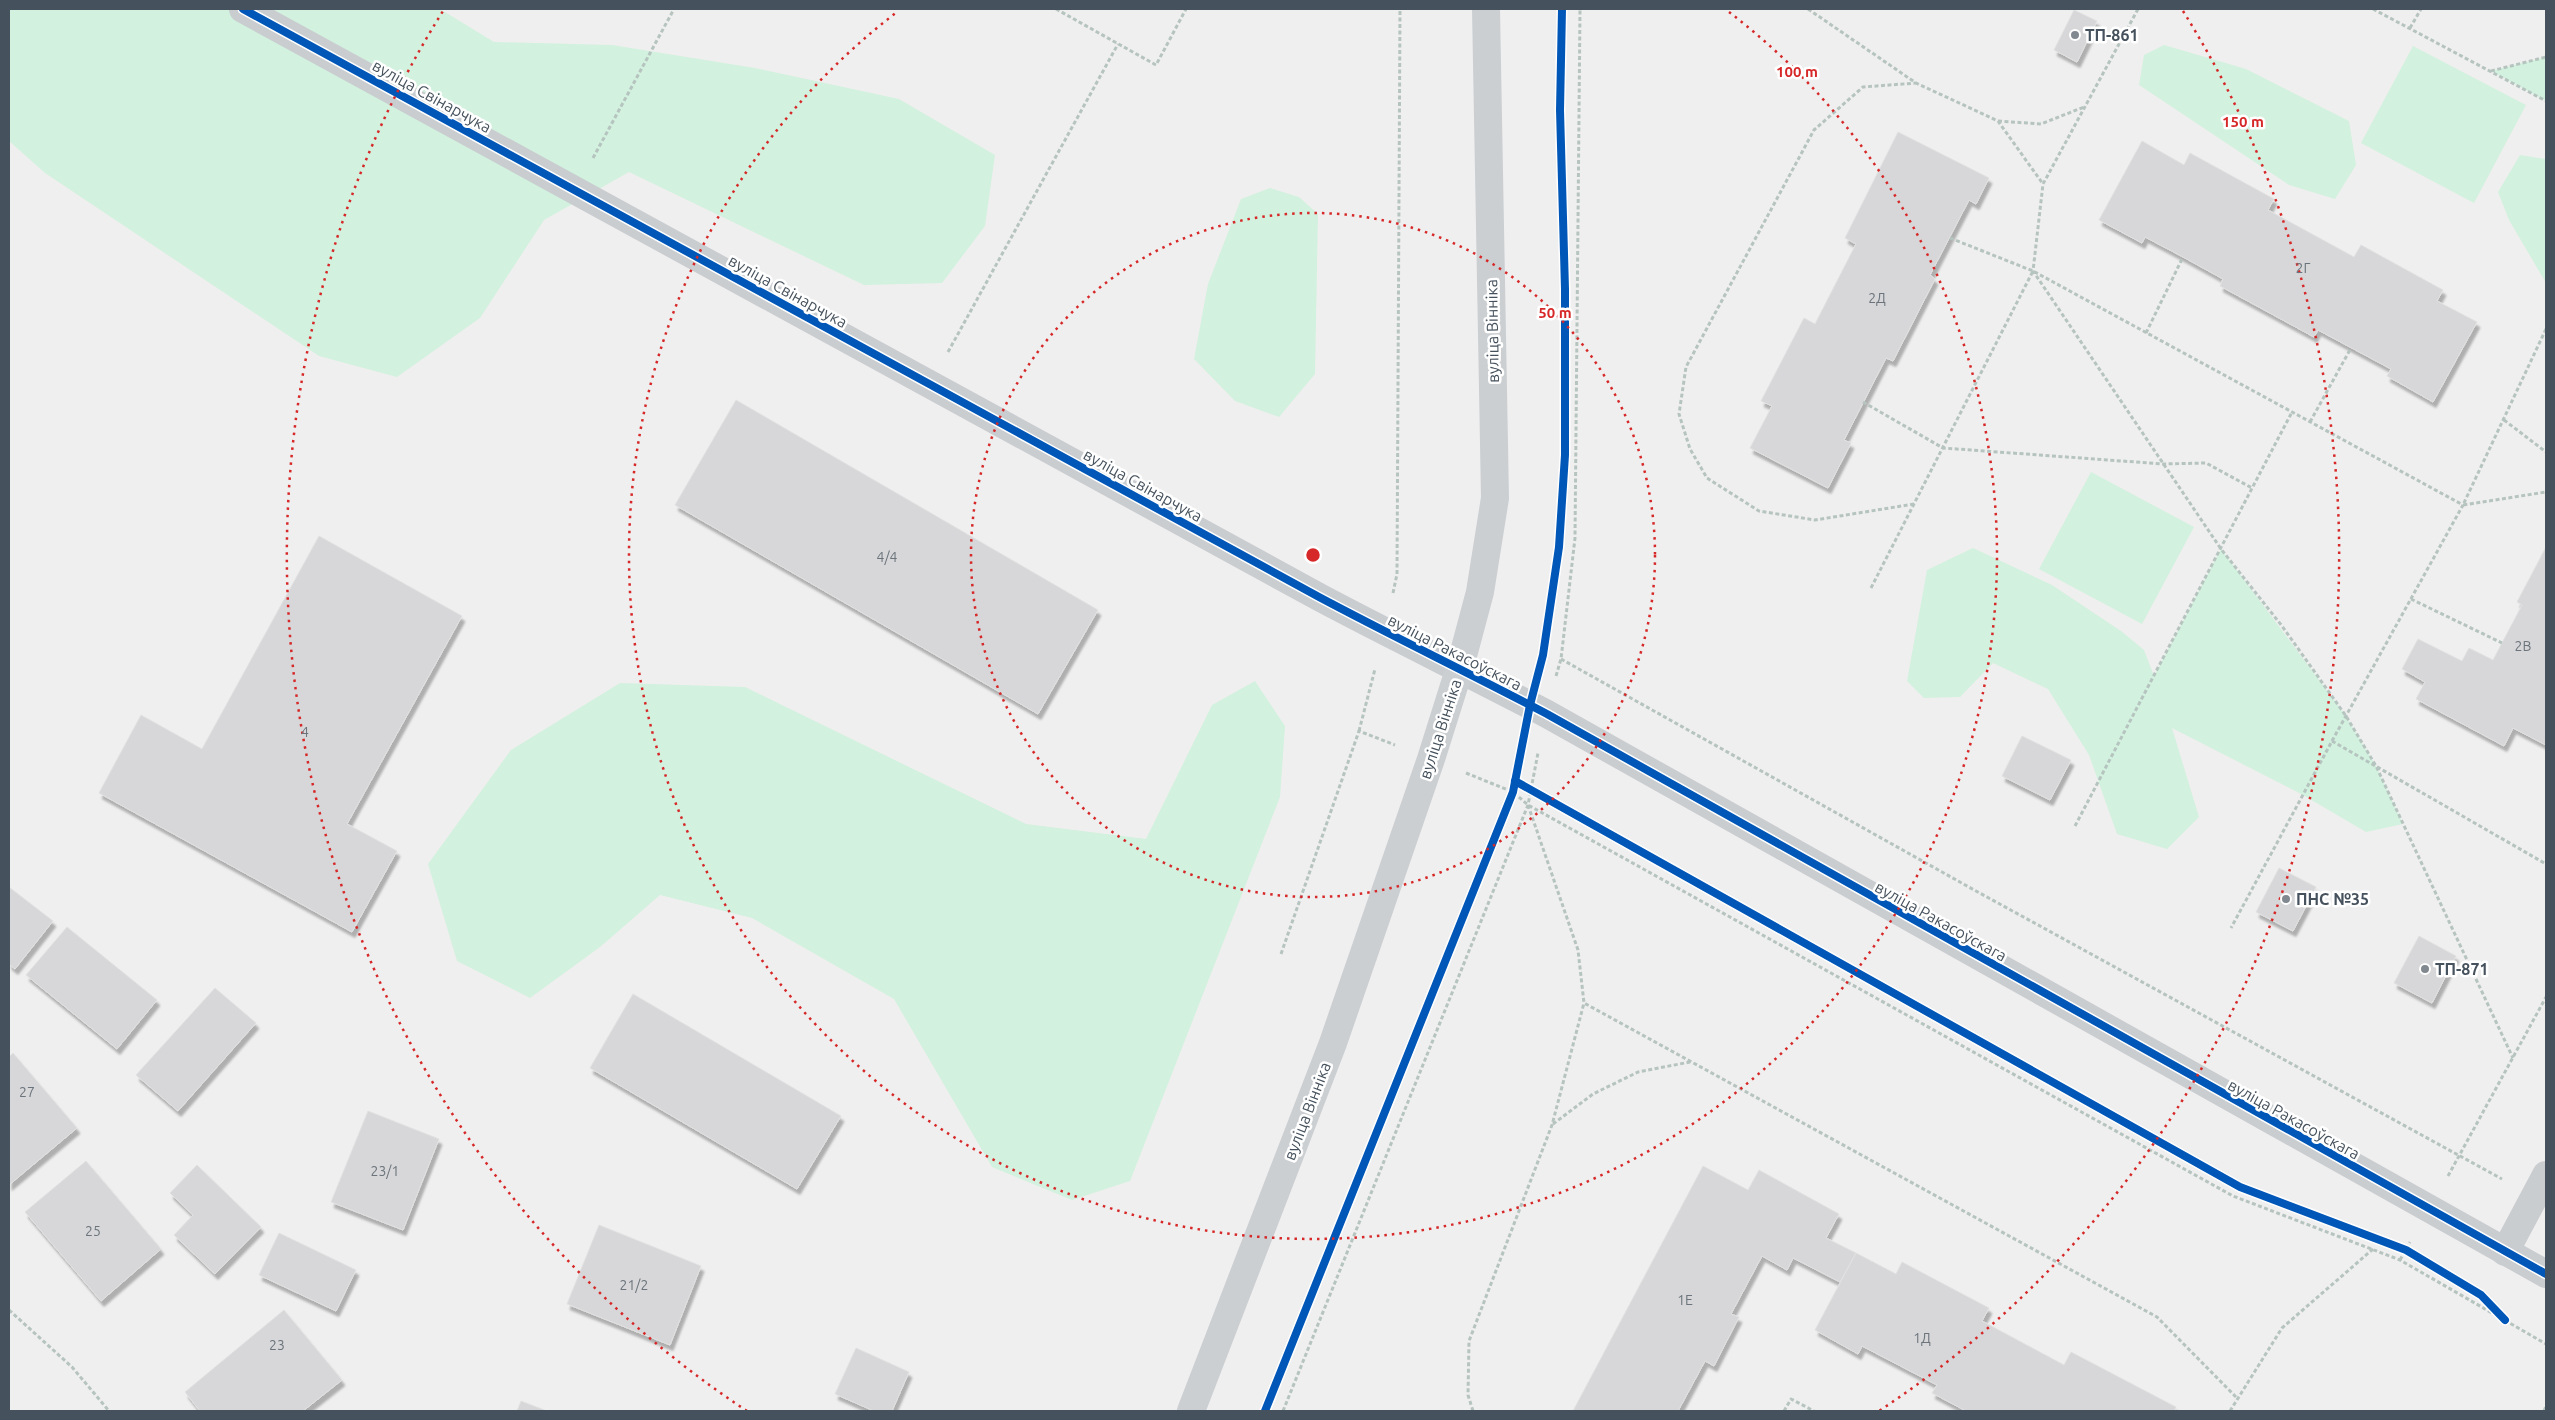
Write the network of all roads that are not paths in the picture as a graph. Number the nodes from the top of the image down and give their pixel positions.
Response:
1 (243, 9) edge
2 (1486, 9) edge
3 (1319, 597) joint
4 (1460, 668) junction
5 (2540, 1186) edge
6 (2505, 1252) junction
7 (2546, 1274) edge
8 (1191, 1411) edge

1 - 3 street, вуліца Свінарчука
2 - 4 street, вуліца Вінніка
3 - 4 street, вуліца Ракасоўскага
4 - 6 street, вуліца Ракасоўскага
4 - 8 street, вуліца Вінніка
5 - 6 street
6 - 7 street, вуліца Ракасоўскага

